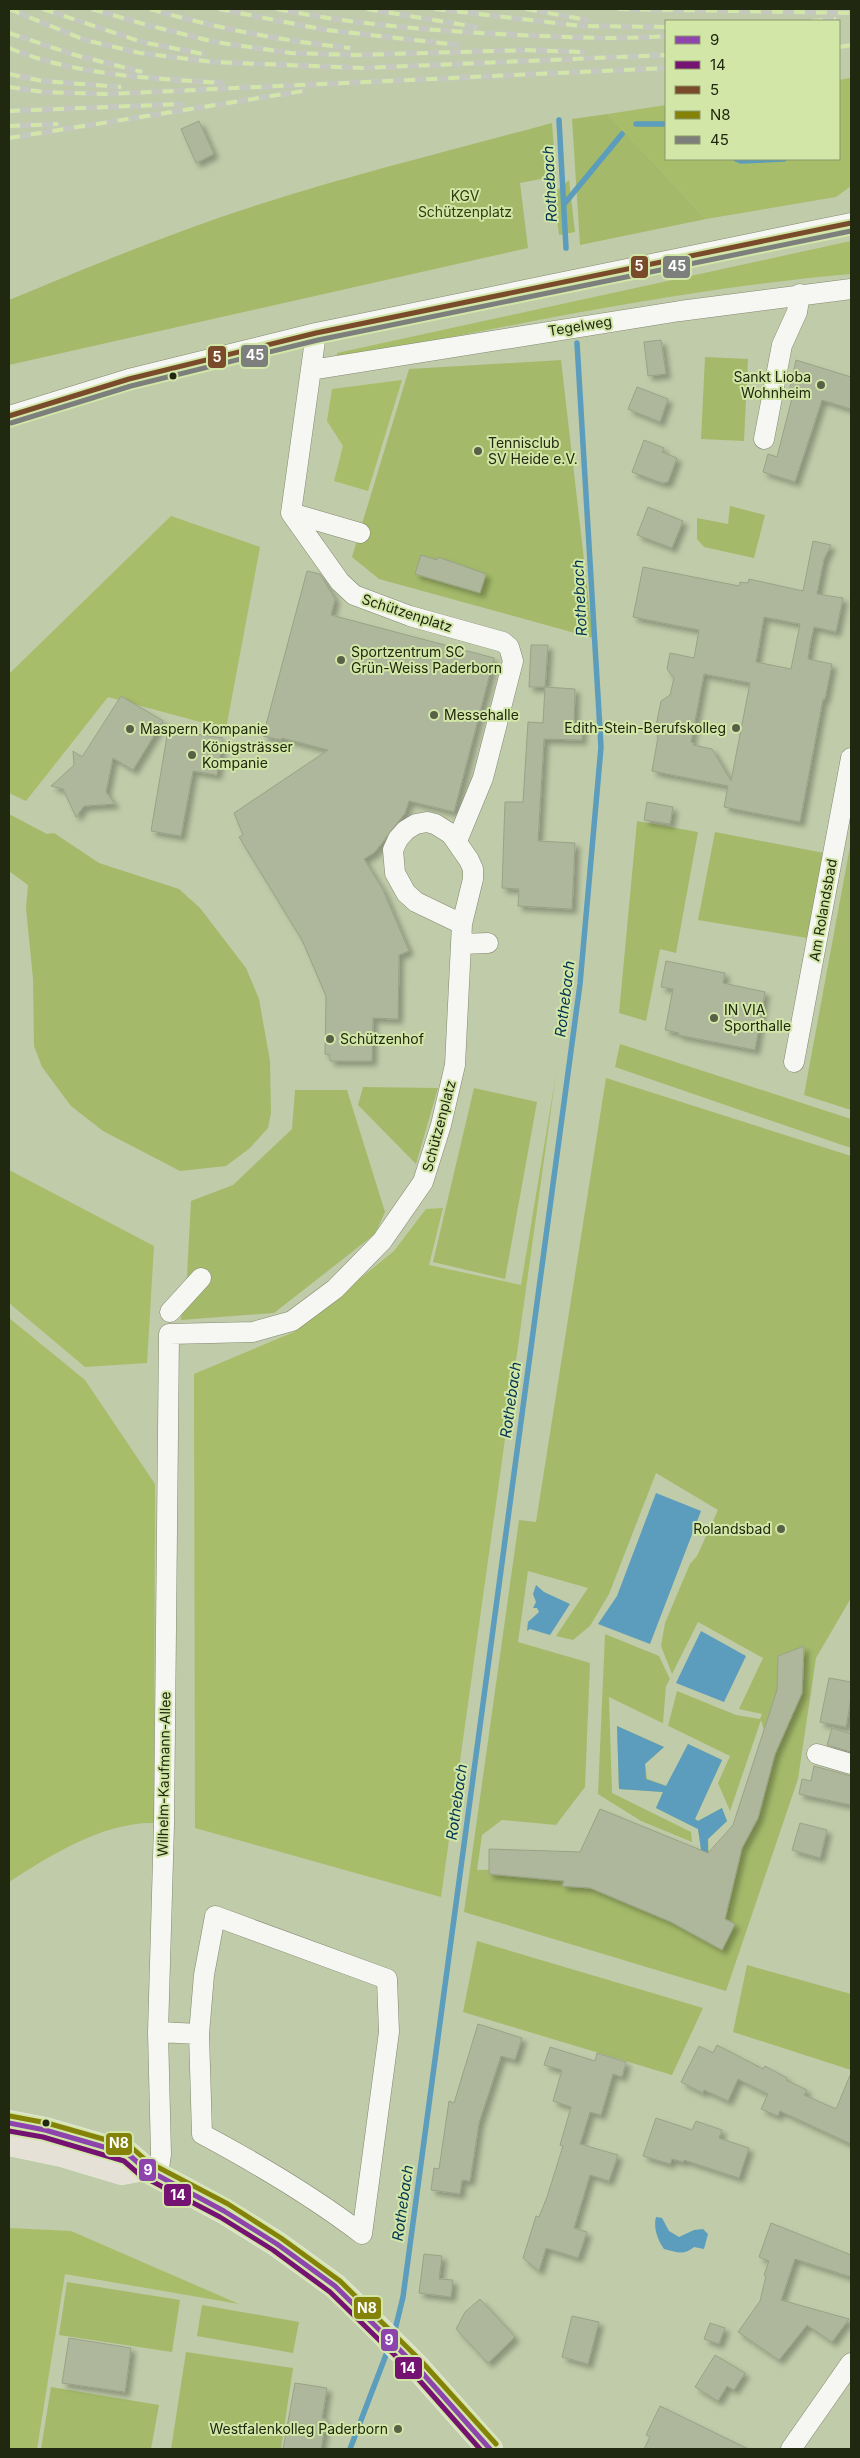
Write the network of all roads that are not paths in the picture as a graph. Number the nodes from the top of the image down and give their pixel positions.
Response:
1 (851, 223) edge
2 (851, 289) edge
3 (800, 294) junction
4 (316, 333) junction
5 (310, 370) junction
6 (9, 416) edge
7 (764, 439) dead end
8 (291, 513) junction
9 (360, 533) dead end
10 (851, 758) edge
11 (457, 841) junction
12 (462, 924) junction
13 (488, 943) dead end
14 (461, 944) junction
15 (794, 1062) dead end
16 (201, 1278) dead end
17 (170, 1312) dead end
18 (168, 1372) joint
19 (817, 1754) dead end
20 (851, 1764) edge
21 (158, 2032) junction
22 (199, 2034) junction
23 (9, 2123) edge
24 (9, 2143) edge
25 (151, 2172) junction
26 (851, 2363) edge
27 (490, 2449) edge
28 (791, 2449) edge

1 - 4 street
2 - 3 street, Tegelweg
3 - 5 street, Tegelweg
3 - 7 street
4 - 5 street
4 - 6 street
5 - 8 street
8 - 9 street
8 - 11 street, Schützenplatz
10 - 15 street, Am Rolandsbad
11 - 12 street, Schützenplatz
11 - 12 street, Schützenplatz
12 - 14 street, Schützenplatz
13 - 14 street
14 - 18 street, Schützenplatz
16 - 17 street
18 - 21 street, Wilhelm-Kaufmann-Allee
19 - 20 street
21 - 22 street
21 - 25 street, Wilhelm-Kaufmann-Allee
22 - 22 street
23 - 25 main road
24 - 25 main road
25 - 27 main road
26 - 28 street

